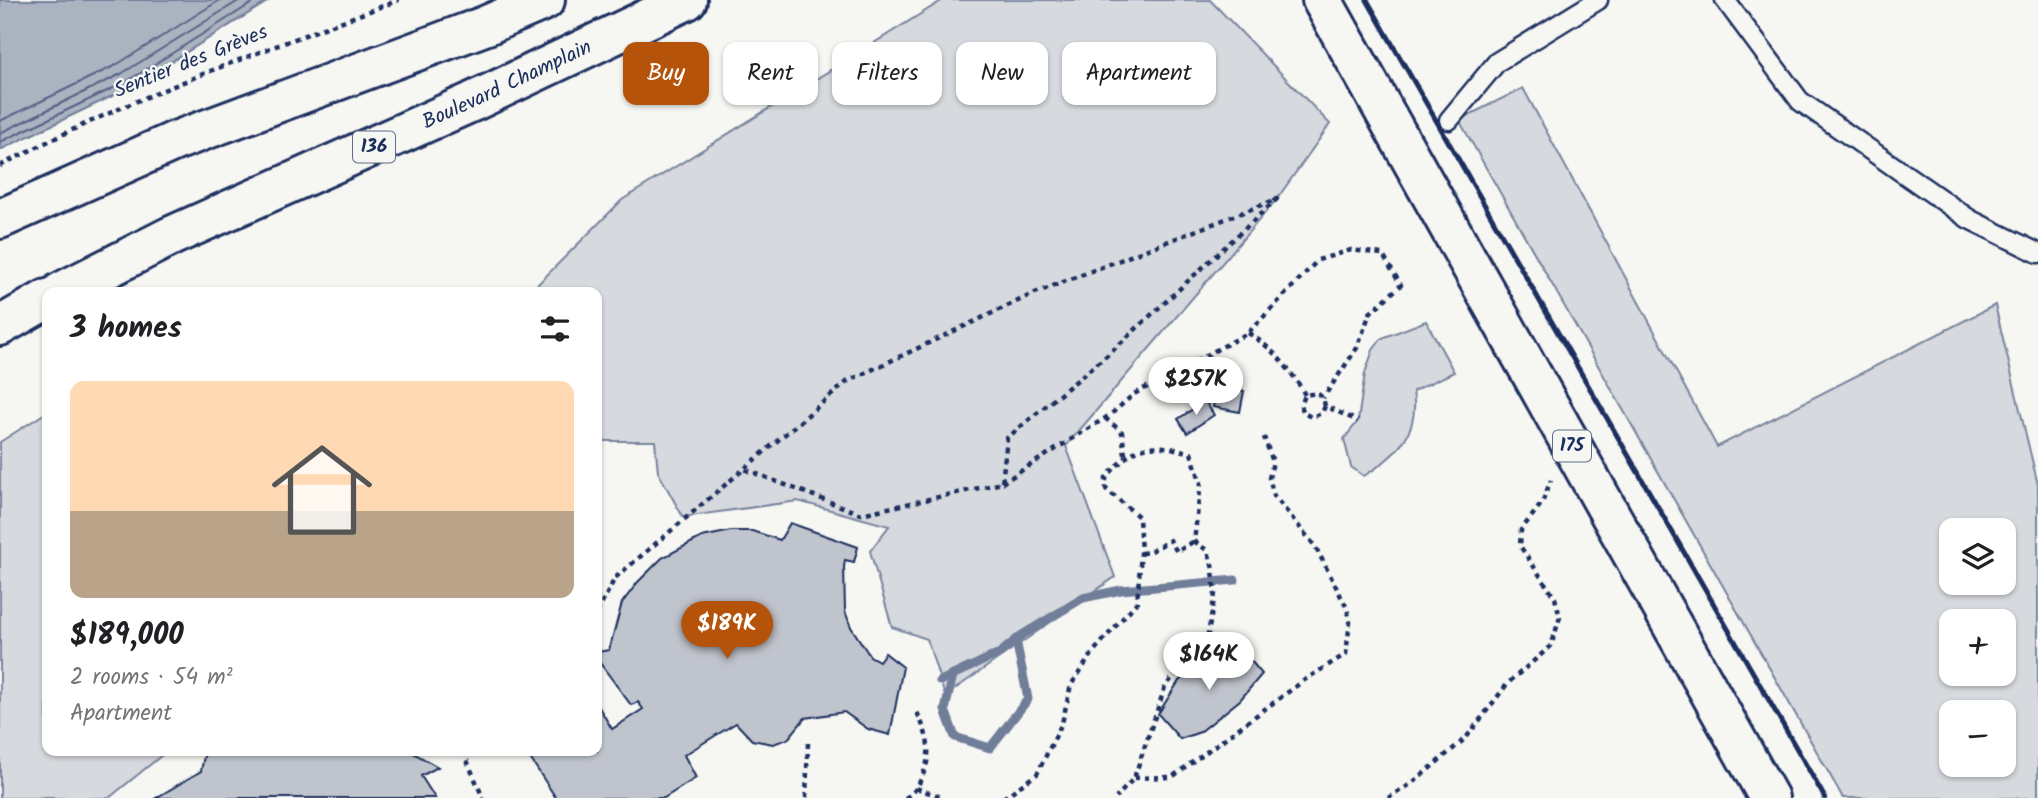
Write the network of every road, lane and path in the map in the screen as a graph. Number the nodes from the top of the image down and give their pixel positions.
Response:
1 (399, 0) edge
2 (545, 0) edge
3 (687, 0) edge
4 (1322, 0) edge
5 (1598, 0) edge
6 (1725, 0) edge
7 (1449, 120) dead end
8 (0, 166) edge
9 (0, 219) edge
10 (2038, 253) edge
11 (71, 287) edge
12 (42, 302) edge
13 (0, 326) edge
14 (1248, 333) junction
15 (1305, 395) junction
16 (1323, 398) junction
17 (1325, 406) junction
18 (1105, 418) junction
19 (1358, 421) dead end
20 (1264, 437) dead end
21 (1125, 455) junction
22 (1548, 467) dead end
23 (744, 469) junction
24 (1002, 482) junction
25 (1194, 541) junction
26 (1141, 553) junction
27 (602, 603) edge
28 (915, 708) dead end
29 (808, 743) dead end
30 (465, 756) edge
31 (1134, 778) junction
32 (916, 788) junction
33 (484, 798) edge
34 (806, 798) edge
35 (905, 798) edge
36 (944, 798) edge
37 (1003, 798) edge
38 (1116, 798) edge
39 (1388, 798) edge
40 (1769, 798) edge

1 - 8 path, Sentier des Grèves
2 - 9 main road
3 - 11 main road, Boulevard Champlain / 136
4 - 40 main road, 175
5 - 7 lane
6 - 10 lane
12 - 13 main road
14 - 15 path
14 - 16 path
14 - 18 path
15 - 16 path
15 - 17 path
16 - 17 path
17 - 19 path
18 - 21 path
18 - 24 path
20 - 31 path
21 - 25 path
21 - 26 path
22 - 39 path
23 - 24 path
23 - 24 path
23 - 27 path
25 - 26 path
25 - 31 path
26 - 37 path
28 - 32 path
29 - 34 path
30 - 33 path
31 - 38 path
32 - 35 path
32 - 36 path

